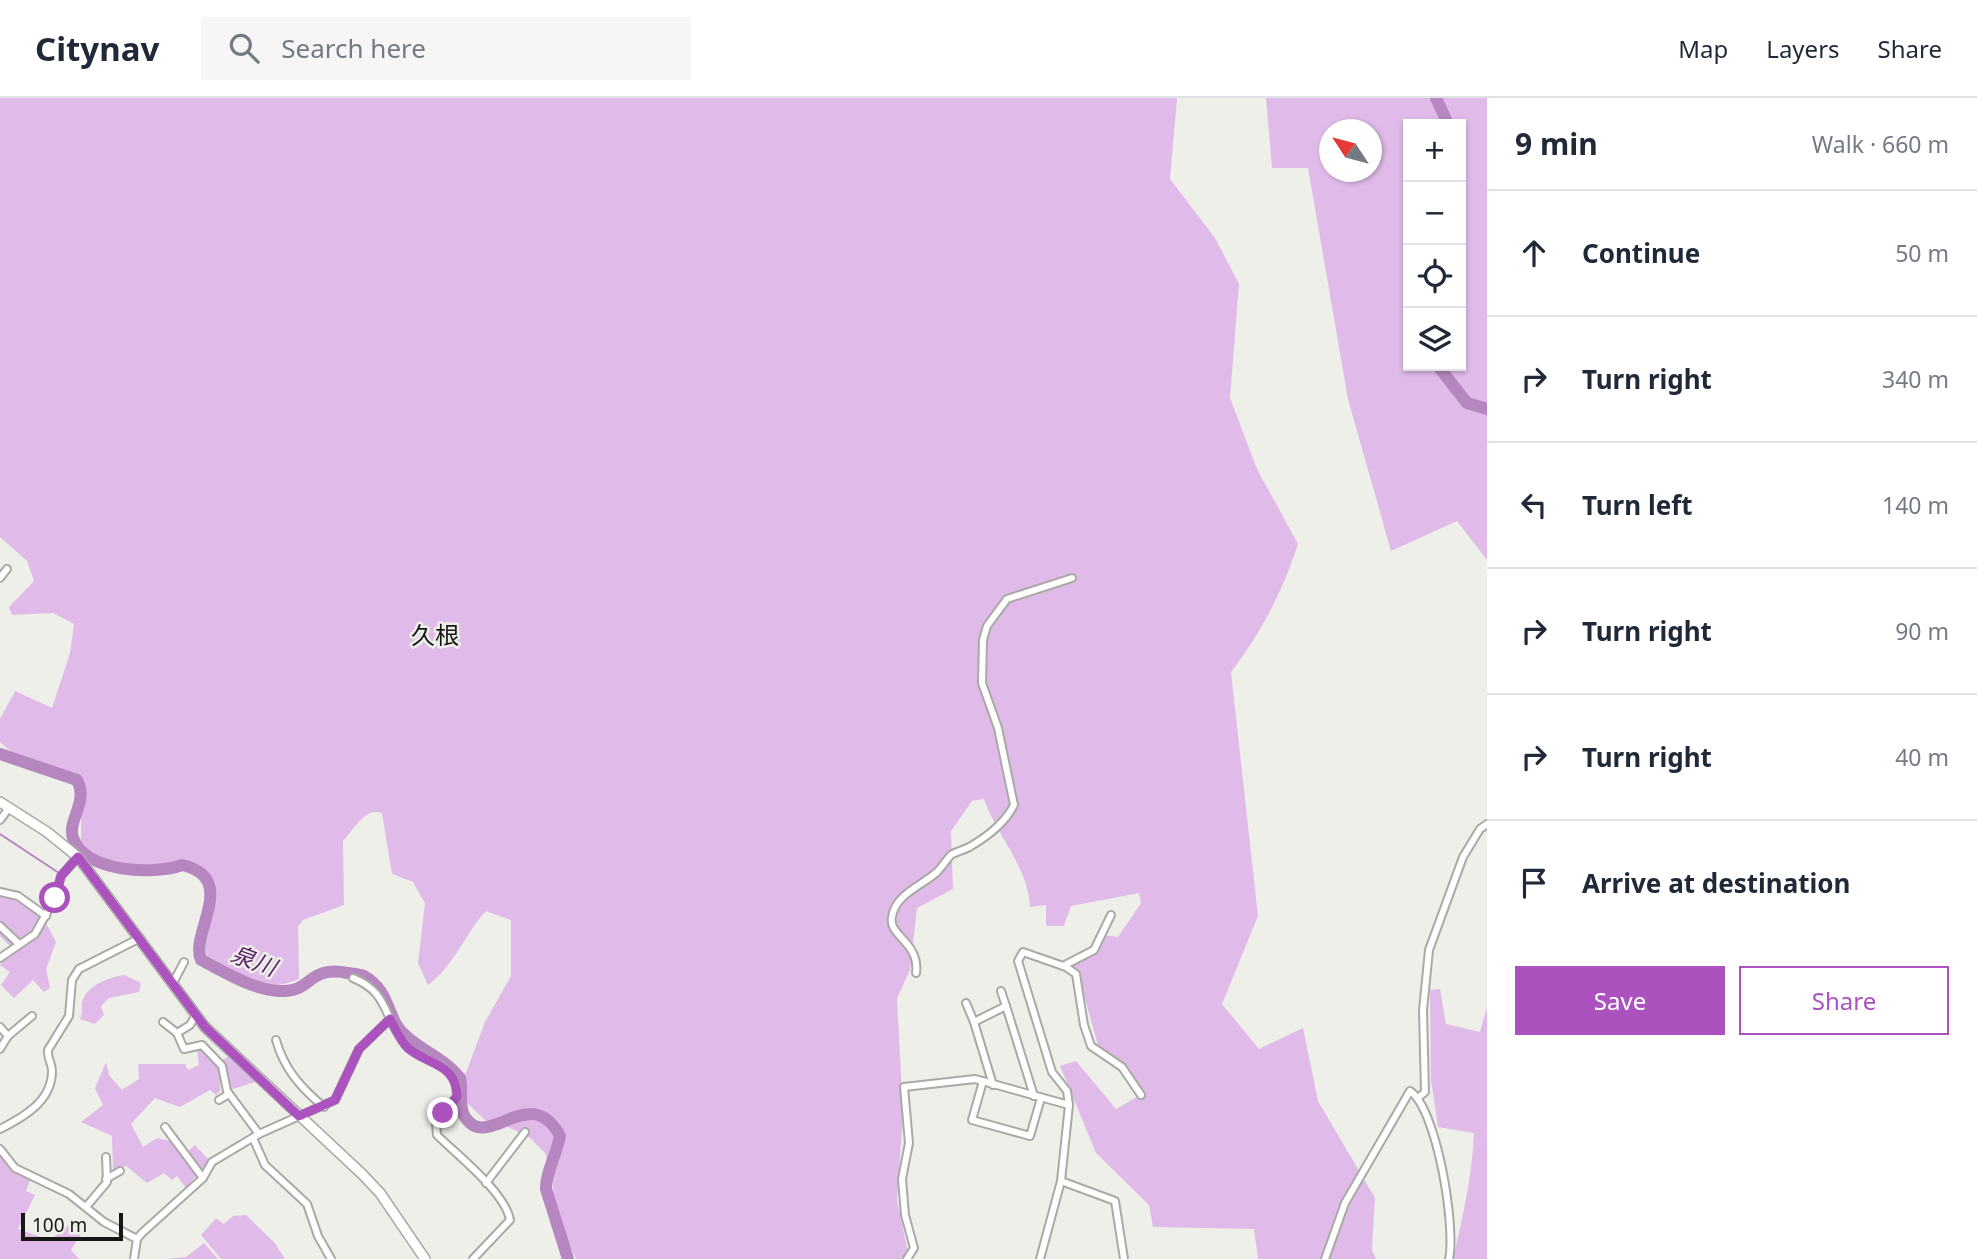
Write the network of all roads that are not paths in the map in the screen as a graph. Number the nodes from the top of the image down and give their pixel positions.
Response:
1 (7, 569) dead end
2 (0, 578) edge
3 (1072, 578) dead end
4 (0, 802) edge
5 (9, 808) junction
6 (0, 820) edge
7 (1487, 824) edge
8 (78, 857) junction
9 (0, 892) edge
10 (1111, 915) dead end
11 (46, 916) junction
12 (0, 926) edge
13 (140, 938) junction
14 (19, 944) junction
15 (0, 958) edge
16 (184, 962) dead end
17 (1063, 966) junction
18 (916, 973) dead end
19 (353, 978) dead end
20 (173, 983) junction
21 (1001, 991) dead end
22 (966, 1003) dead end
23 (1006, 1006) junction
24 (196, 1015) junction
25 (32, 1016) dead end
26 (390, 1019) junction
27 (163, 1022) dead end
28 (974, 1022) junction
29 (0, 1027) edge
30 (177, 1033) junction
31 (8, 1036) junction
32 (276, 1040) dead end
33 (0, 1049) edge
34 (442, 1055) dead end
35 (437, 1062) junction
36 (983, 1081) junction
37 (993, 1085) junction
38 (229, 1094) junction
39 (1141, 1095) dead end
40 (1038, 1097) junction
41 (1419, 1097) junction
42 (219, 1100) dead end
43 (1069, 1105) junction
44 (324, 1107) junction
45 (299, 1116) junction
46 (165, 1127) dead end
47 (0, 1129) edge
48 (525, 1132) dead end
49 (256, 1136) junction
50 (0, 1149) edge
51 (106, 1157) dead end
52 (120, 1171) dead end
53 (203, 1178) junction
54 (106, 1179) junction
55 (1061, 1181) junction
56 (485, 1182) junction
57 (86, 1207) junction
58 (137, 1239) junction
59 (134, 1259) edge
60 (331, 1259) edge
61 (425, 1259) edge
62 (473, 1259) edge
63 (906, 1259) edge
64 (1040, 1259) edge
65 (1124, 1259) edge
66 (1325, 1259) edge
67 (1449, 1259) edge

1 - 2 street
3 - 18 street
4 - 5 street
5 - 6 street
5 - 8 street
7 - 41 street
8 - 11 street
8 - 13 street
9 - 11 street
10 - 17 street
11 - 14 street
12 - 14 street
13 - 20 street
13 - 47 street
14 - 15 street
16 - 20 street
17 - 39 street
17 - 43 street
19 - 26 street
20 - 24 street
21 - 23 street
22 - 28 street
23 - 28 street
23 - 40 street
24 - 30 street
24 - 45 street
25 - 31 street
26 - 35 street
26 - 44 street
27 - 30 street
28 - 37 street
29 - 31 street
30 - 38 street
31 - 33 street
32 - 44 street
34 - 35 street
35 - 56 street
36 - 37 street
36 - 40 street
36 - 63 street
37 - 40 street
38 - 42 street
38 - 49 street
40 - 43 street
41 - 66 street
41 - 67 street
43 - 55 street
44 - 45 street
45 - 49 street
45 - 61 street
46 - 53 street
48 - 56 street
49 - 53 street
49 - 60 street
50 - 57 street
51 - 54 street
52 - 54 street
53 - 58 street
54 - 57 street
55 - 64 street
55 - 65 street
56 - 62 street
57 - 58 street
58 - 59 street

